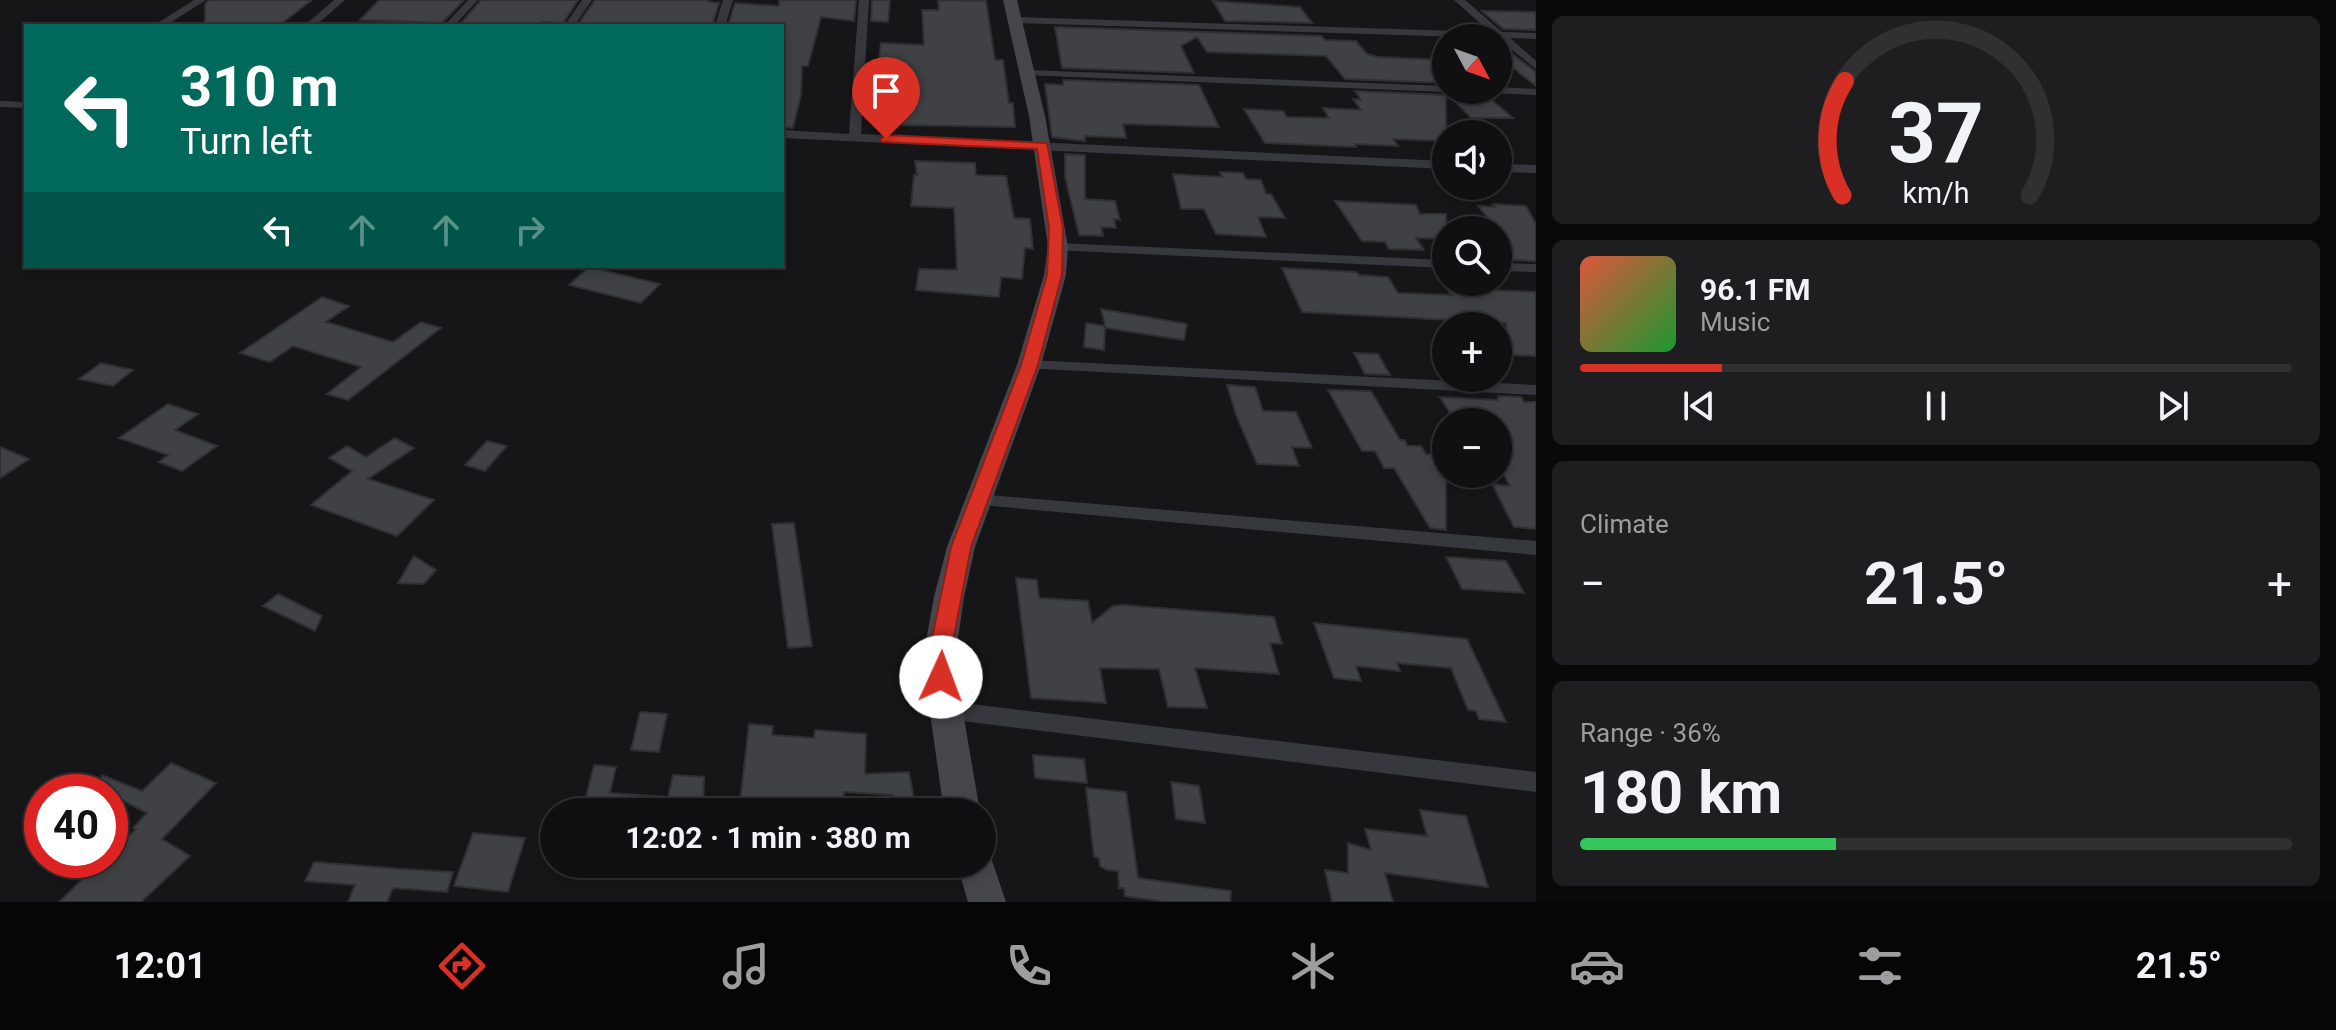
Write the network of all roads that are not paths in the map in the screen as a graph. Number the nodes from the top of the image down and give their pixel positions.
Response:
1 (201, 0) edge
2 (340, 0) edge
3 (473, 0) edge
4 (587, 0) edge
5 (728, 0) edge
6 (864, 0) edge
7 (1459, 0) edge
8 (1012, 10) edge
9 (161, 24) edge
10 (311, 24) edge
11 (451, 24) edge
12 (570, 24) edge
13 (721, 24) edge
14 (1487, 24) edge
15 (1432, 32) edge
16 (1512, 35) edge
17 (1536, 36) edge
18 (1512, 45) edge
19 (1536, 66) edge
20 (1027, 73) junction
21 (1432, 88) edge
22 (1512, 91) edge
23 (1536, 92) edge
24 (0, 104) edge
25 (24, 105) edge
26 (784, 134) edge
27 (855, 138) junction
28 (1042, 146) junction
29 (1432, 164) edge
30 (1512, 168) edge
31 (1536, 169) edge
32 (1058, 247) junction
33 (1432, 263) edge
34 (1512, 267) edge
35 (1536, 268) edge
36 (1029, 365) junction
37 (1536, 390) edge
38 (977, 500) junction
39 (1536, 548) edge
40 (946, 710) junction
41 (1536, 782) edge
42 (960, 798) edge
43 (980, 878) edge
44 (987, 902) edge

1 - 9 street
2 - 10 street
3 - 11 street
4 - 12 street
5 - 13 street
6 - 27 street
7 - 14 street
8 - 15 street
8 - 20 street
16 - 17 street
18 - 19 street
20 - 21 street
20 - 28 street
22 - 23 street
24 - 25 street
26 - 27 street
27 - 28 street
28 - 29 street
28 - 32 street
30 - 31 street
32 - 33 street
32 - 36 street
34 - 35 street
36 - 37 street
36 - 38 street
38 - 39 street
38 - 40 street
40 - 41 street
40 - 42 street
43 - 44 street

